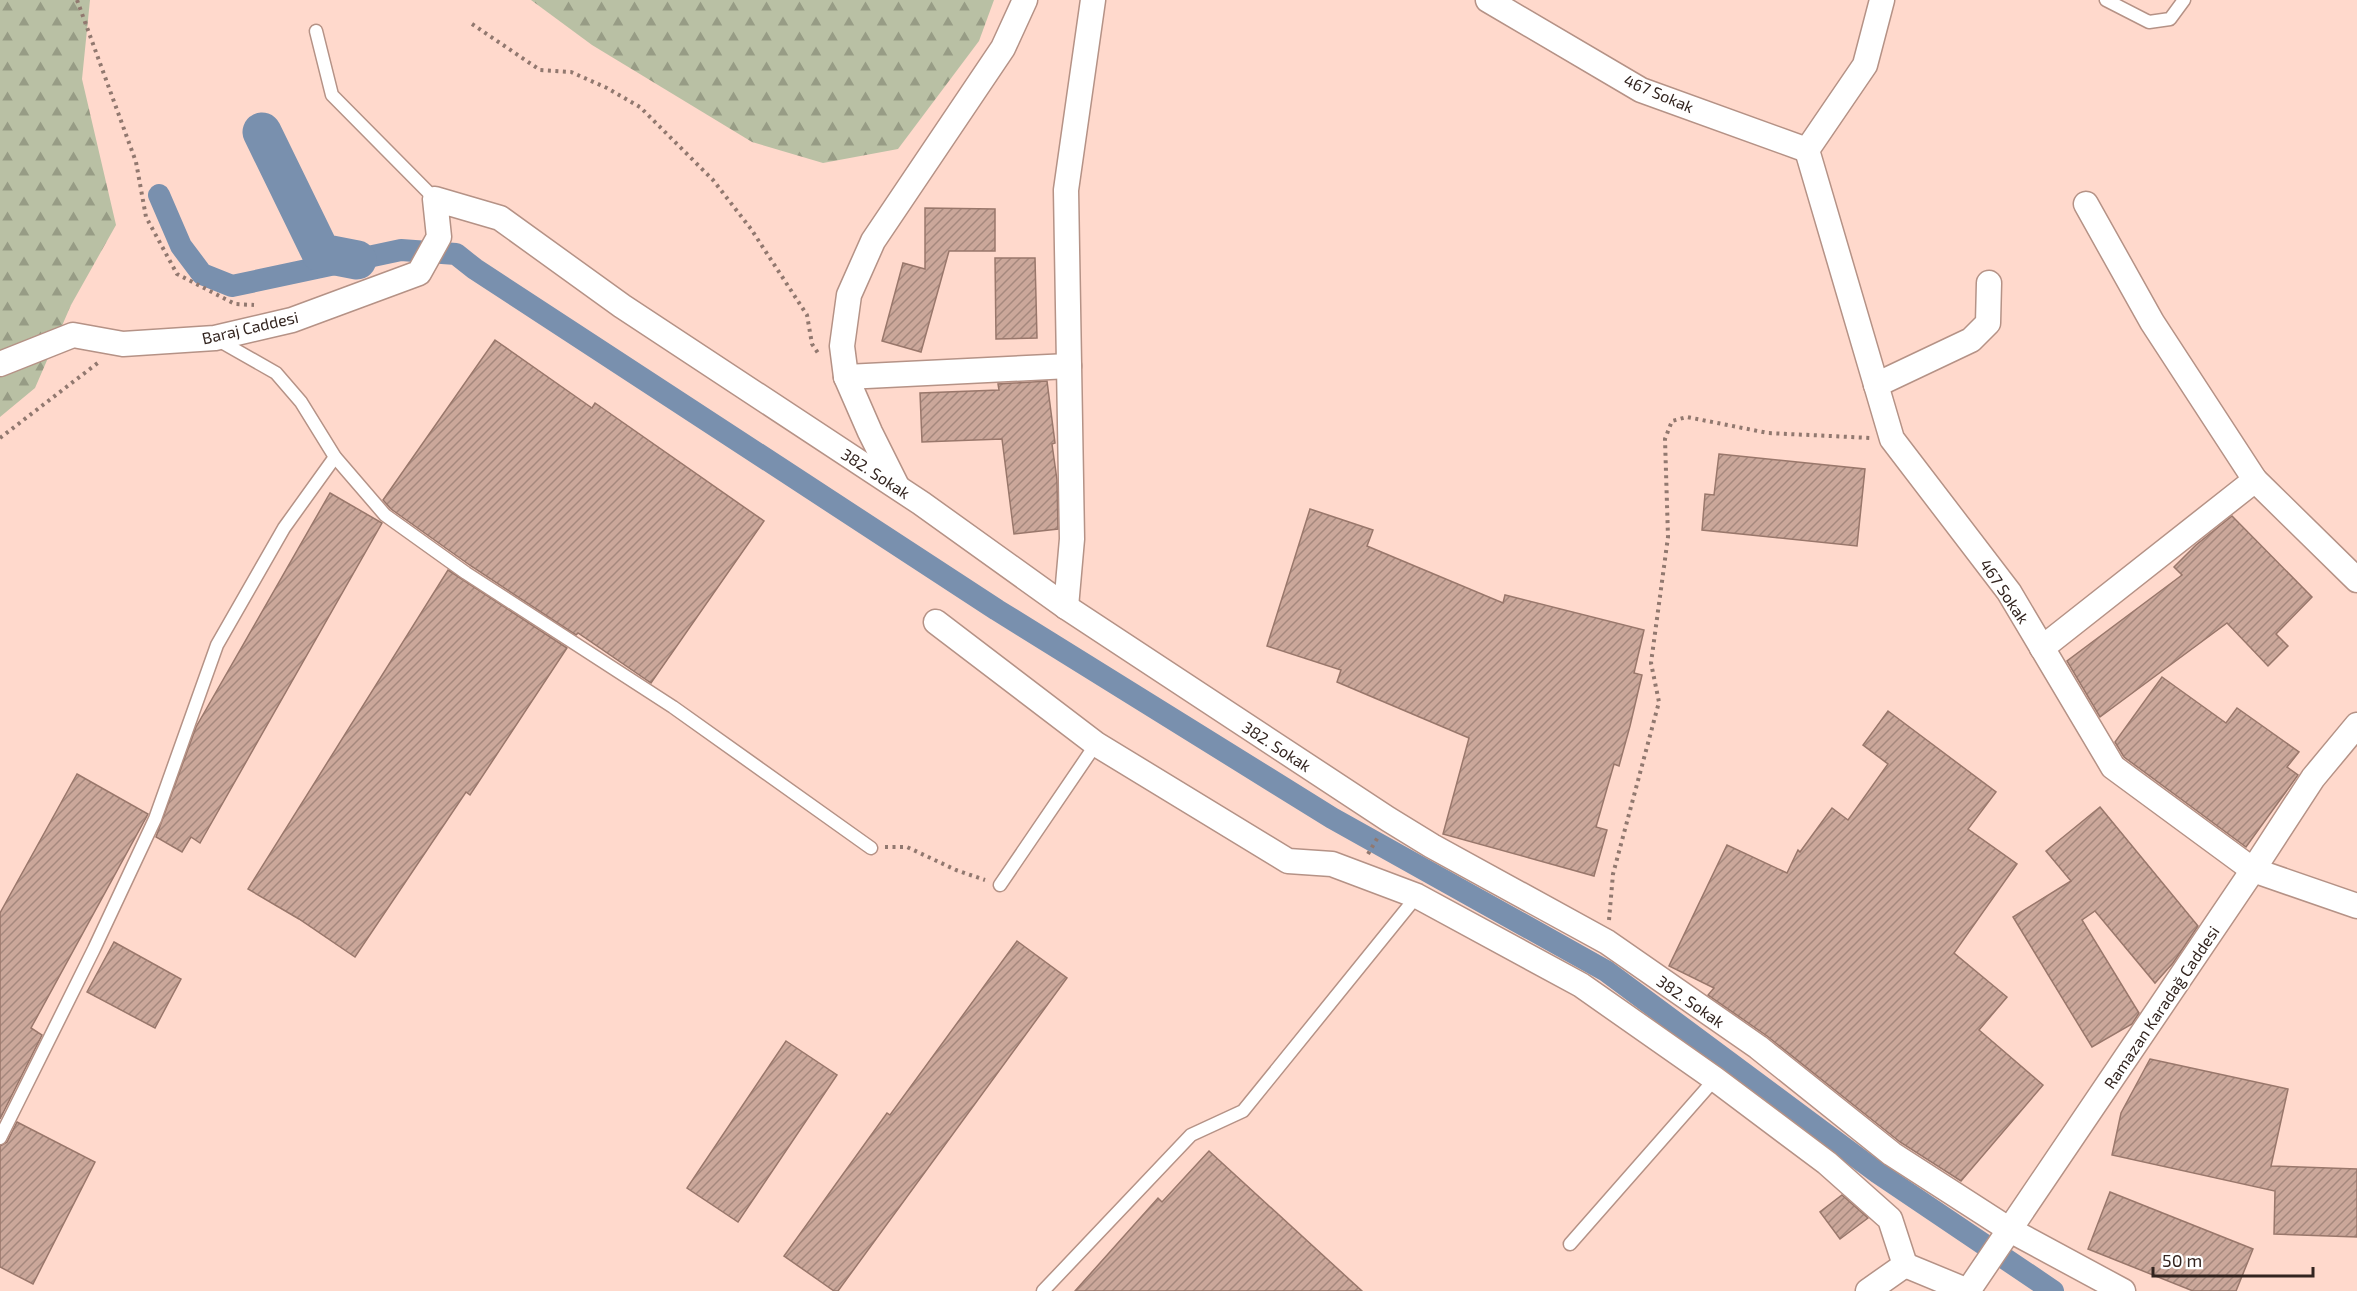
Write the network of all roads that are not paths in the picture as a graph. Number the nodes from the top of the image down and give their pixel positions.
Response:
1 (1025, 0) edge
2 (1093, 0) edge
3 (1488, 0) edge
4 (1882, 0) edge
5 (2106, 0) edge
6 (2184, 0) edge
7 (316, 31) dead end
8 (1807, 150) junction
9 (435, 198) junction
10 (2086, 204) dead end
11 (1989, 283) dead end
12 (215, 338) junction
13 (0, 364) edge
14 (1069, 366) junction
15 (846, 377) junction
16 (1876, 385) junction
17 (335, 457) junction
18 (2256, 480) junction
19 (898, 488) junction
20 (2357, 580) edge
21 (1066, 607) junction
22 (936, 622) dead end
23 (2042, 648) junction
24 (2357, 725) edge
25 (1096, 744) junction
26 (871, 848) road end
27 (2253, 870) junction
28 (1000, 885) road end
29 (1417, 896) junction
30 (2357, 906) edge
31 (1715, 1079) junction
32 (0, 1138) edge
33 (2010, 1230) junction
34 (1570, 1244) dead end
35 (1905, 1265) junction
36 (1043, 1291) edge
37 (1868, 1291) edge
38 (1968, 1291) edge
39 (2123, 1291) edge

1 - 15 street
2 - 14 street
3 - 8 street, 467 Sokak
4 - 8 street
5 - 6 lane
7 - 9 lane
8 - 16 street, 467 Sokak
9 - 12 street, Baraj Caddesi
9 - 19 street, 382. Sokak
10 - 18 street
11 - 16 street
12 - 13 street, Baraj Caddesi
12 - 17 lane
14 - 15 street
14 - 21 street
15 - 19 street
16 - 23 street, 467 Sokak
17 - 26 lane
17 - 32 lane
18 - 20 street
18 - 23 street
19 - 21 street, 382. Sokak
21 - 33 street, 382. Sokak
22 - 25 street
23 - 27 street, 467 Sokak
24 - 27 street, Ramazan Karadağ Caddesi
25 - 28 lane
25 - 29 street
27 - 30 street, 467 Sokak
27 - 33 street, Ramazan Karadağ Caddesi
29 - 31 street
29 - 36 lane
31 - 34 lane
31 - 35 street
33 - 38 street, Ramazan Karadağ Caddesi
33 - 39 street, 382. Sokak
35 - 37 street
35 - 38 street

